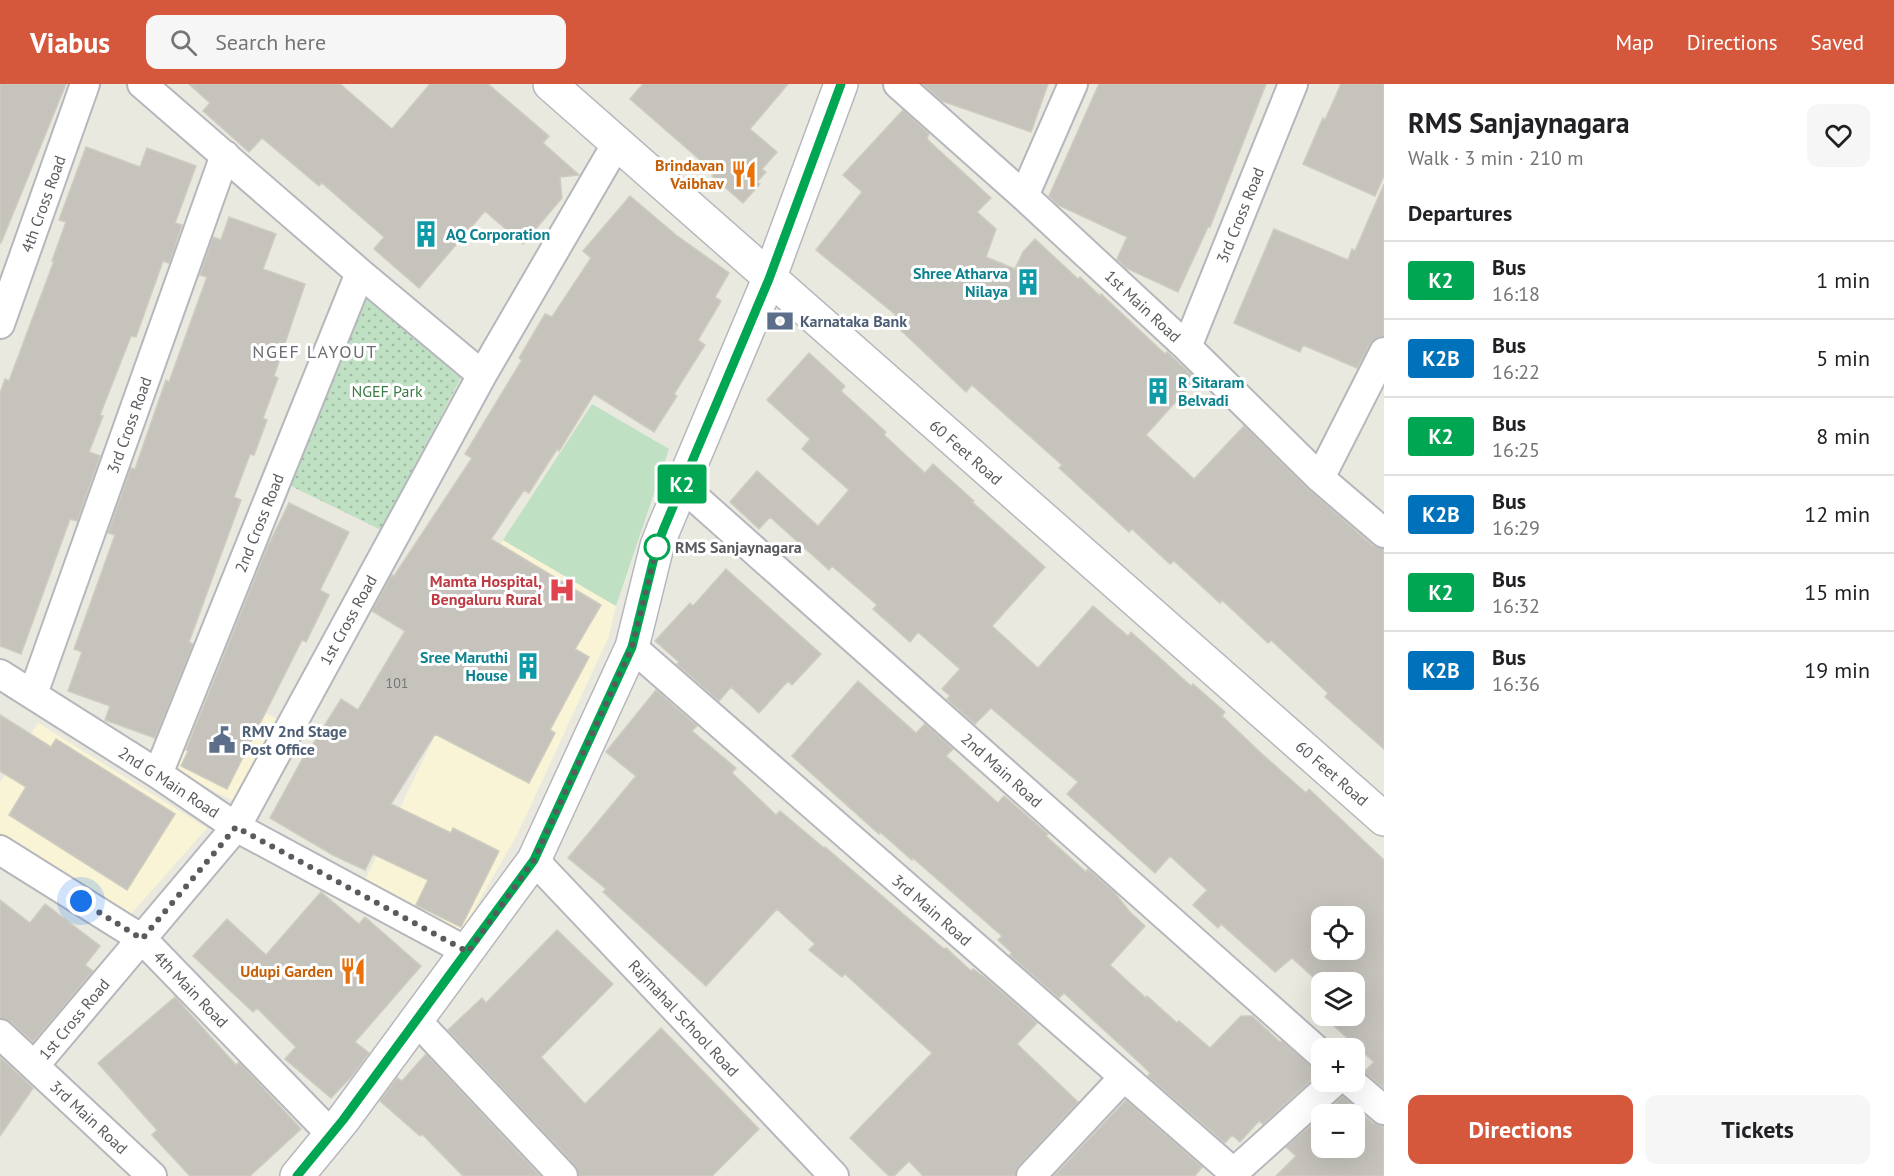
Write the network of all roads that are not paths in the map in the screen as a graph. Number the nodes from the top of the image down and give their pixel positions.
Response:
1 (85, 84) edge
2 (142, 84) edge
3 (550, 84) edge
4 (841, 84) edge
5 (898, 84) edge
6 (1073, 84) edge
7 (1293, 84) edge
8 (617, 143) junction
9 (225, 156) junction
10 (1024, 196) junction
11 (360, 273) junction
12 (769, 279) junction
13 (0, 324) edge
14 (1187, 347) junction
15 (1384, 352) edge
16 (482, 375) junction
17 (1320, 478) junction
18 (682, 486) junction
19 (1384, 533) edge
20 (632, 647) junction
21 (0, 674) edge
22 (33, 694) junction
23 (158, 774) junction
24 (1384, 819) edge
25 (236, 827) junction
26 (0, 850) edge
27 (534, 860) junction
28 (142, 939) junction
29 (468, 952) junction
30 (416, 1020) junction
31 (0, 1034) edge
32 (1311, 1045) edge
33 (35, 1065) junction
34 (1124, 1077) junction
35 (1323, 1092) edge
36 (1363, 1092) edge
37 (1384, 1110) edge
38 (332, 1134) junction
39 (1232, 1174) edge
40 (152, 1176) edge
41 (297, 1176) edge
42 (563, 1176) edge
43 (834, 1176) edge
44 (1031, 1176) edge

1 - 13 street, 4th Cross Road
2 - 9 street
3 - 8 street, 60 Feet Road
4 - 12 street
5 - 10 street, 1st Main Road
6 - 10 street
7 - 14 street, 3rd Cross Road
8 - 12 street, 60 Feet Road
8 - 16 street, 1st Cross Road
9 - 11 street
9 - 22 street, 3rd Cross Road
10 - 14 street, 1st Main Road
11 - 16 street
11 - 23 street, 2nd Cross Road
12 - 18 street
12 - 24 street, 60 Feet Road
14 - 17 street, 1st Main Road
15 - 17 street
16 - 25 street, 1st Cross Road
17 - 19 street, 1st Main Road
18 - 20 street
18 - 32 street, 2nd Main Road
20 - 27 street
20 - 34 street, 3rd Main Road
21 - 22 street, 2nd G Main Road
22 - 23 street, 2nd G Main Road
23 - 25 street, 2nd G Main Road
25 - 28 street, 1st Cross Road
25 - 29 street, 2nd G Main Road
26 - 28 street, 4th Main Road
27 - 29 street
27 - 43 street, Rajmahal School Road
28 - 33 street, 1st Cross Road
28 - 38 street, 4th Main Road
29 - 30 street
30 - 38 street
30 - 42 street
31 - 33 street, 3rd Main Road
33 - 40 street, 3rd Main Road
34 - 39 street, 3rd Main Road
34 - 44 street
35 - 39 street
36 - 37 street
38 - 41 street

